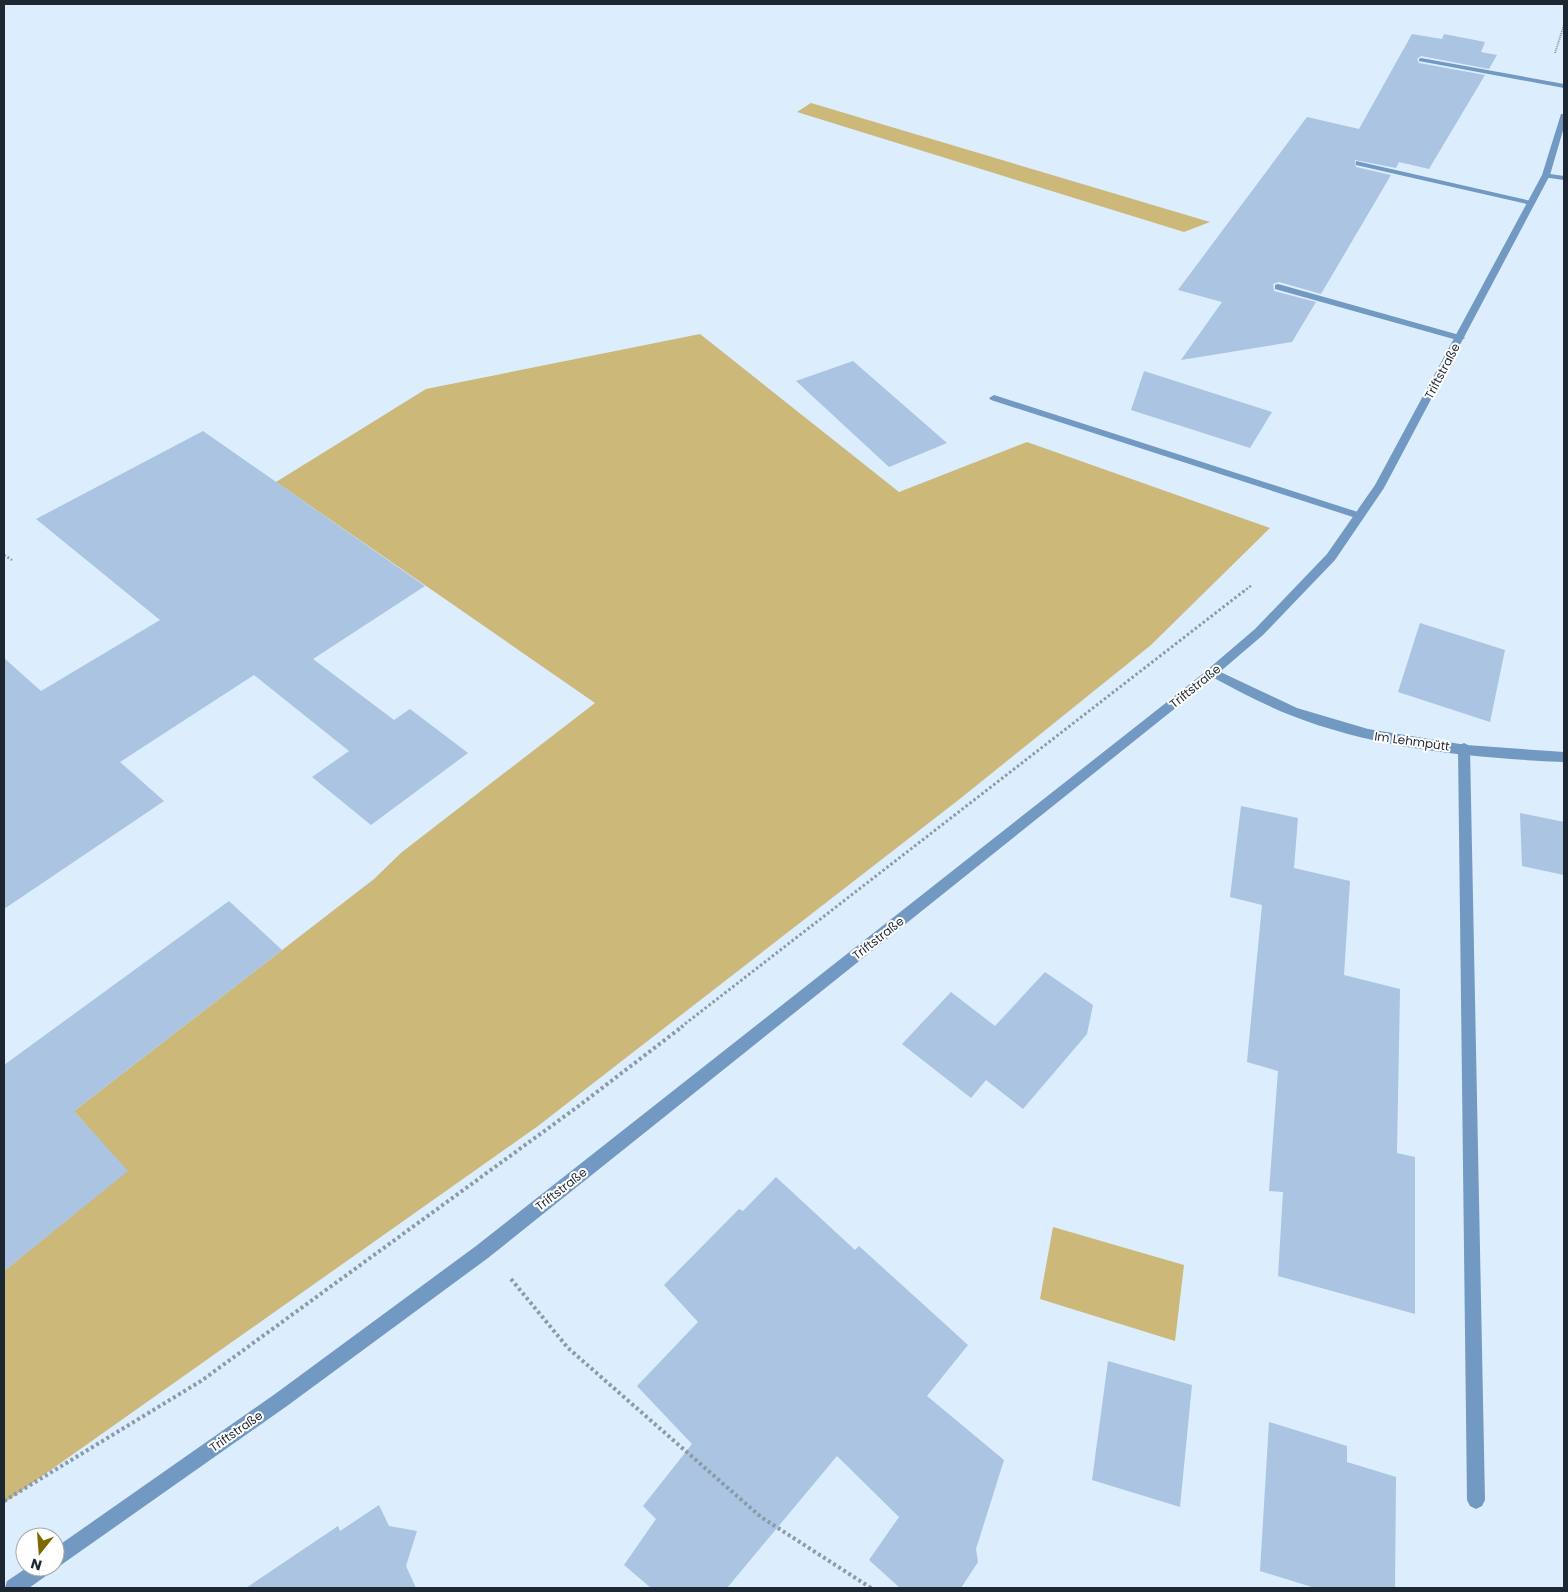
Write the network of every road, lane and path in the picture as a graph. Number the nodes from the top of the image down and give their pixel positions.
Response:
1 (1564, 25) edge
2 (1421, 60) dead end
3 (1546, 83) junction
4 (1564, 86) edge
5 (1564, 116) edge
6 (1359, 163) dead end
7 (1546, 175) junction
8 (1564, 178) edge
9 (1531, 203) junction
10 (1278, 287) dead end
11 (1460, 338) junction
12 (994, 398) dead end
13 (1360, 516) junction
14 (4, 555) edge
15 (12, 560) dead end
16 (1259, 579) dead end
17 (1212, 672) junction
18 (1464, 748) junction
19 (1564, 757) edge
20 (482, 1252) junction
21 (1476, 1500) dead end
22 (4, 1501) edge
23 (65, 1552) edge
24 (30, 1577) edge
25 (14, 1588) edge
26 (871, 1588) edge

1 - 3 path
2 - 3 street
3 - 4 street
5 - 7 street, Triftstraße
6 - 9 street
7 - 8 street
7 - 9 street, Triftstraße
9 - 11 street, Triftstraße
10 - 11 street
11 - 13 street, Triftstraße
12 - 13 street
13 - 17 street, Triftstraße
14 - 15 path
16 - 22 path
17 - 18 street, Im Lehmpütt
17 - 20 street, Triftstraße
18 - 19 street, Im Lehmpütt
18 - 21 street
20 - 23 street, Triftstraße
20 - 26 path
24 - 25 street

